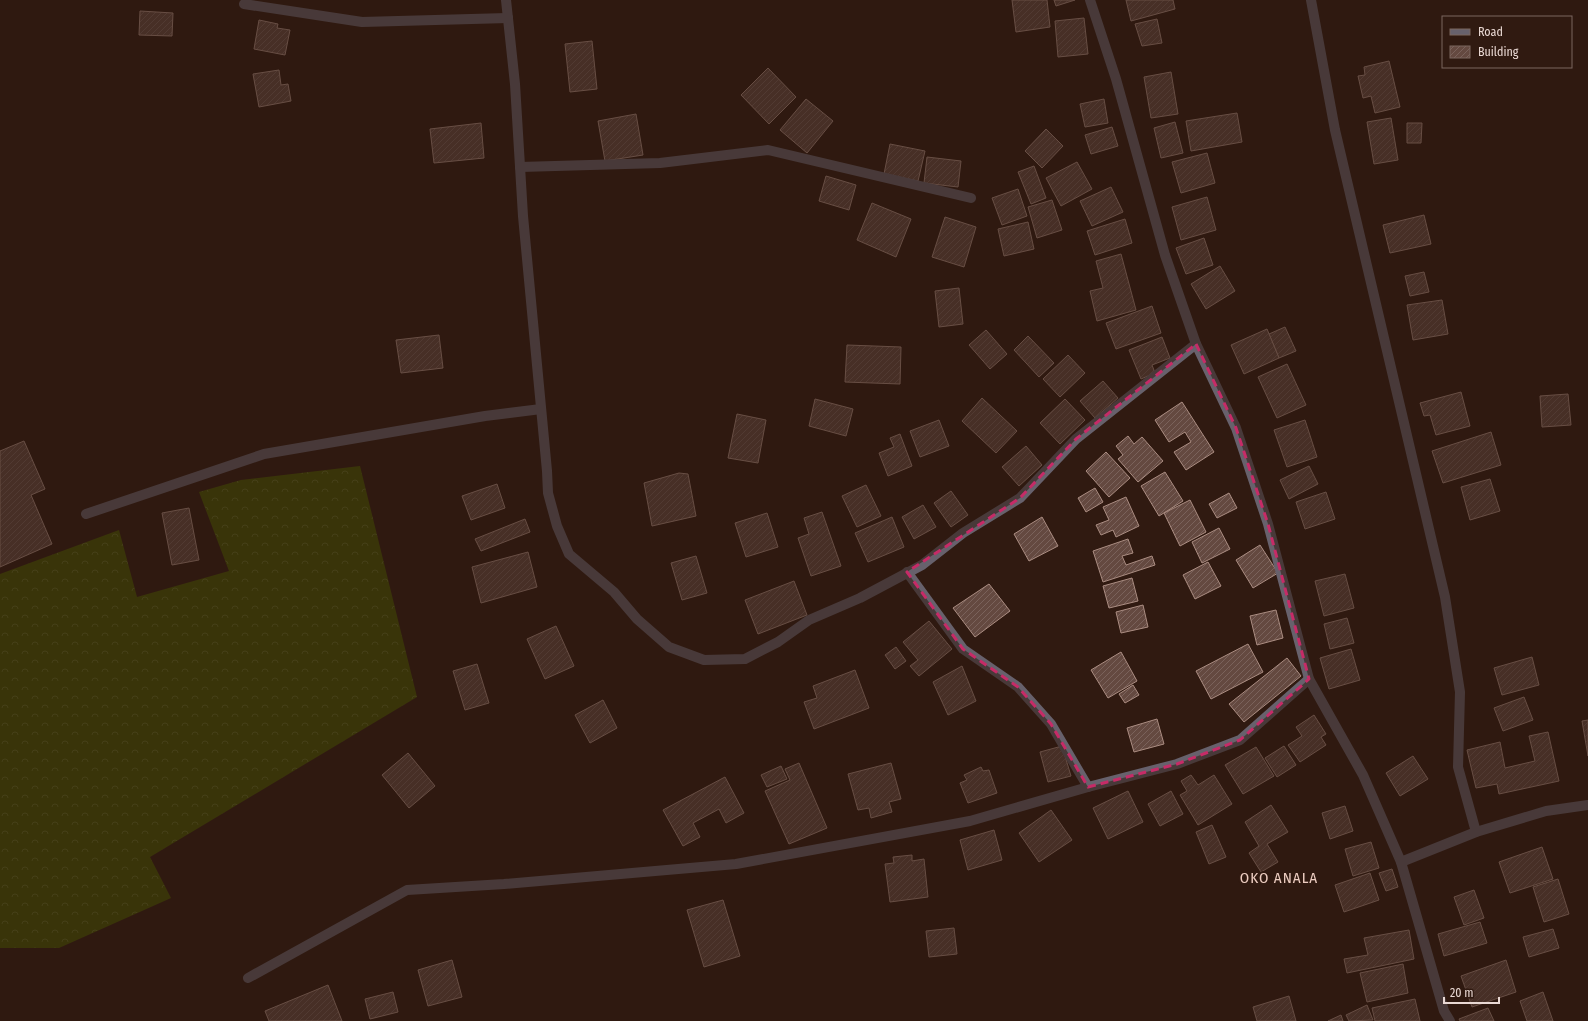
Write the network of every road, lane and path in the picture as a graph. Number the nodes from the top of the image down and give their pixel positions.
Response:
1 (506, 0) edge
2 (1090, 0) edge
3 (1311, 0) edge
4 (244, 4) dead end
5 (508, 18) junction
6 (520, 167) junction
7 (971, 198) dead end
8 (1196, 344) junction
9 (541, 409) junction
10 (86, 514) dead end
11 (908, 572) junction
12 (1309, 679) junction
13 (1088, 787) junction
14 (1588, 805) edge
15 (1476, 832) junction
16 (1401, 862) junction
17 (248, 978) dead end
18 (1450, 1021) edge

1 - 5 street
2 - 8 street
3 - 15 street
4 - 5 street
5 - 6 street
6 - 7 street
6 - 9 street
8 - 11 street
8 - 12 street
9 - 10 street
9 - 11 street
11 - 13 street
12 - 13 street
12 - 16 street
13 - 17 street
14 - 15 street
15 - 16 street
16 - 18 street

